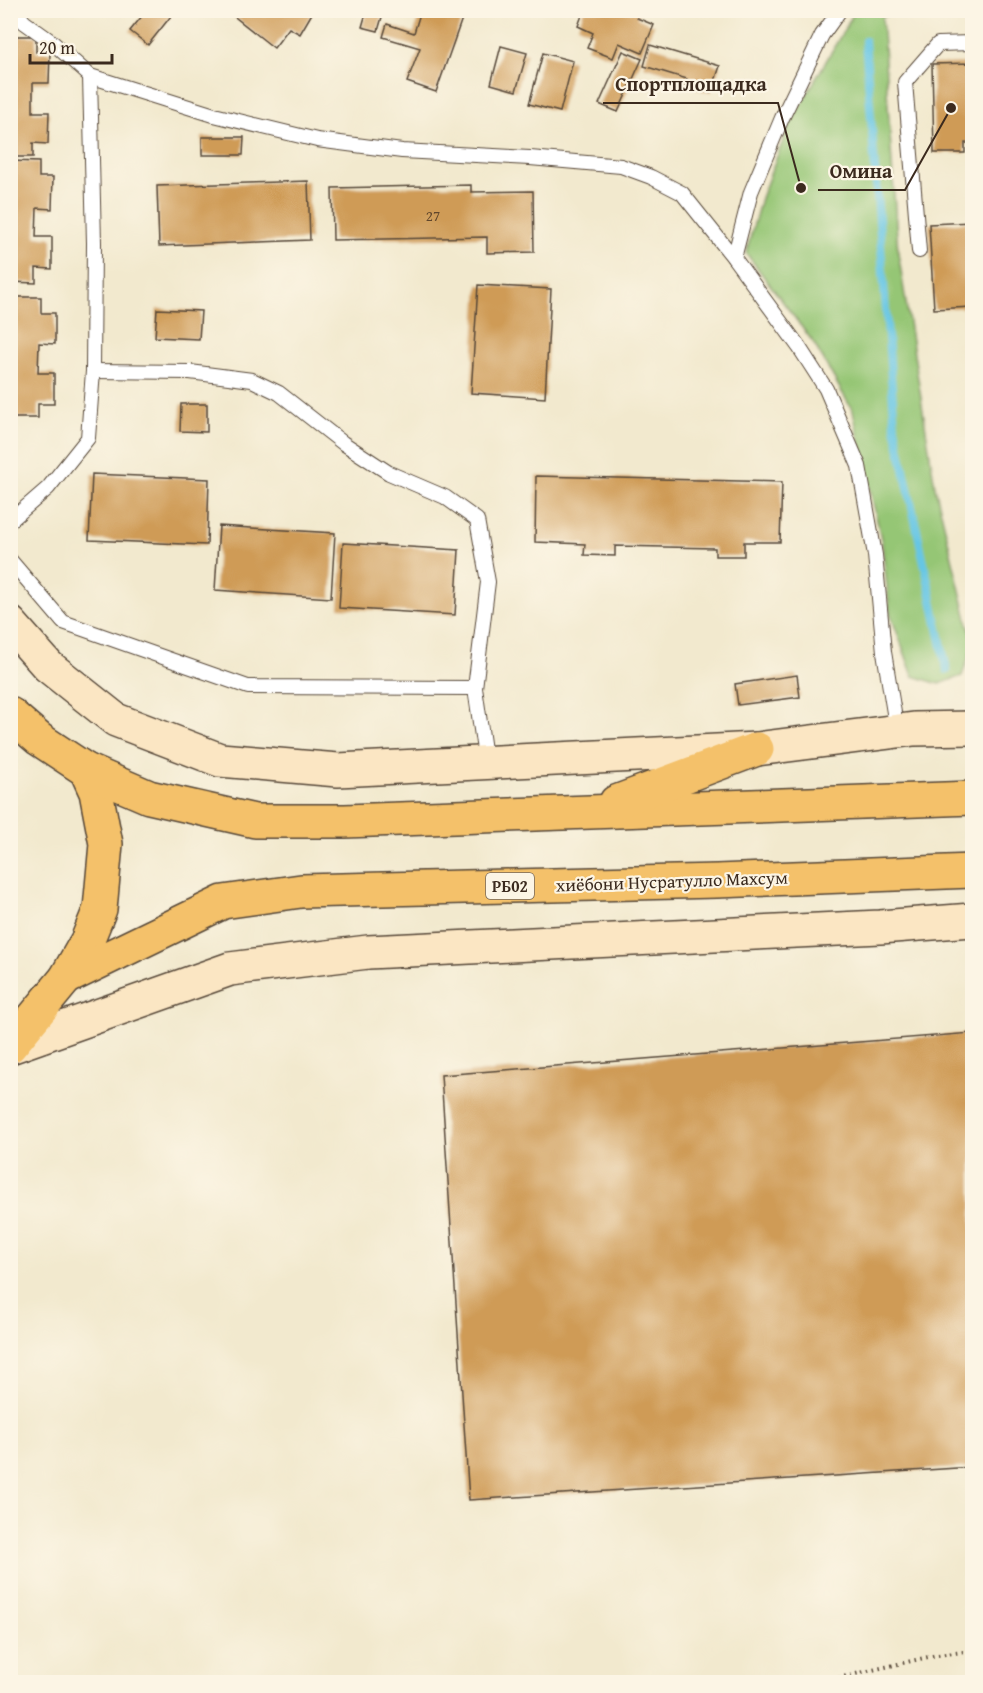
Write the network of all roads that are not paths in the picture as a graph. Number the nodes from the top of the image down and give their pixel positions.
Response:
1 (15, 10) edge
2 (840, 10) edge
3 (972, 43) edge
4 (90, 76) junction
5 (919, 251) dead end
6 (734, 258) junction
7 (93, 371) junction
8 (10, 521) edge
9 (10, 560) edge
10 (10, 623) edge
11 (475, 688) junction
12 (10, 714) edge
13 (972, 728) edge
14 (897, 731) junction
15 (757, 749) junction
16 (486, 764) junction
17 (86, 770) junction
18 (972, 798) edge
19 (590, 812) junction
20 (972, 871) edge
21 (972, 920) edge
22 (66, 978) junction
23 (10, 1046) edge

1 - 4 lane
2 - 6 lane
3 - 5 lane
4 - 6 lane
4 - 7 lane
6 - 14 lane
7 - 8 lane
7 - 11 lane
9 - 11 lane
10 - 16 street
11 - 16 lane
12 - 17 highway
13 - 14 street
14 - 15 street
15 - 16 street
15 - 19 highway
17 - 19 highway
17 - 22 highway
18 - 19 highway
20 - 22 highway, хиёбони Нусратулло Махсум / РБ02
21 - 23 street
22 - 23 highway

